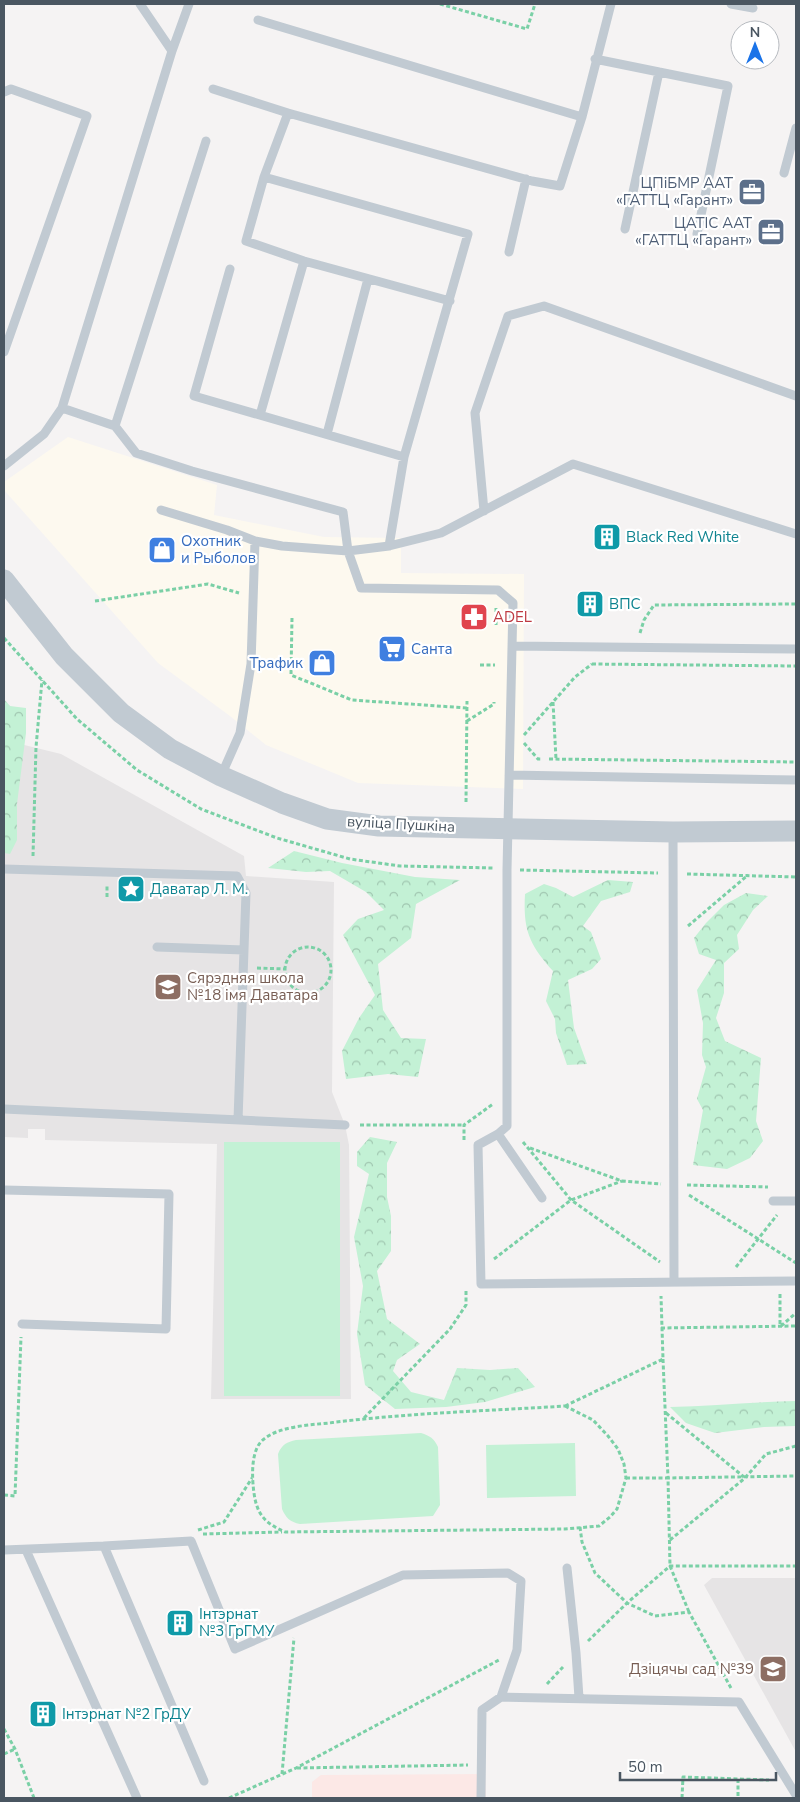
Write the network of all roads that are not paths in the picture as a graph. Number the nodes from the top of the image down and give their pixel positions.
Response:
1 (140, 4) edge
2 (189, 4) edge
3 (611, 4) edge
4 (731, 4) edge
5 (753, 8) dead end
6 (258, 20) dead end
7 (172, 52) junction
8 (596, 60) junction
9 (659, 72) junction
10 (214, 89) dead end
11 (4, 92) edge
12 (288, 113) junction
13 (582, 117) junction
14 (796, 128) edge
15 (206, 141) dead end
16 (784, 173) dead end
17 (264, 177) junction
18 (526, 179) junction
19 (625, 229) dead end
20 (697, 234) dead end
21 (508, 252) dead end
22 (304, 261) junction
23 (230, 269) dead end
24 (368, 279) junction
25 (450, 301) junction
26 (5, 347) edge
27 (796, 396) edge
28 (62, 408) junction
29 (260, 415) junction
30 (115, 426) junction
31 (327, 434) junction
32 (404, 457) junction
33 (4, 466) edge
34 (161, 510) dead end
35 (484, 511) junction
36 (796, 534) edge
37 (255, 541) junction
38 (389, 546) junction
39 (348, 551) junction
40 (4, 580) edge
41 (512, 646) junction
42 (796, 649) edge
43 (509, 775) junction
44 (221, 776) junction
45 (796, 780) edge
46 (508, 828) junction
47 (796, 831) edge
48 (673, 832) junction
49 (4, 869) edge
50 (157, 948) dead end
51 (244, 950) junction
52 (4, 1109) edge
53 (238, 1120) junction
54 (345, 1124) road end
55 (498, 1134) junction
56 (4, 1190) edge
57 (542, 1198) dead end
58 (773, 1201) road end
59 (792, 1201) edge
60 (796, 1281) edge
61 (674, 1282) junction
62 (22, 1324) road end
63 (104, 1546) junction
64 (4, 1550) edge
65 (26, 1550) junction
66 (567, 1568) dead end
67 (501, 1697) junction
68 (579, 1698) junction
69 (204, 1781) dead end
70 (796, 1795) edge
71 (137, 1798) edge
72 (481, 1798) edge

1 - 7 lane
2 - 7 lane
3 - 8 lane
4 - 5 lane
6 - 13 lane
7 - 28 lane
8 - 9 lane
8 - 13 lane
9 - 19 lane
9 - 20 lane
10 - 12 lane
11 - 26 lane
12 - 17 lane
12 - 18 lane
13 - 18 lane
14 - 16 lane
15 - 30 lane
17 - 22 lane
17 - 25 lane
18 - 21 lane
22 - 24 lane
22 - 29 lane
23 - 29 lane
24 - 25 lane
24 - 31 lane
25 - 32 lane
27 - 35 lane
28 - 30 lane
28 - 33 lane
29 - 31 lane
30 - 39 lane
31 - 32 lane
32 - 38 lane
34 - 37 lane
35 - 36 lane
35 - 38 lane
37 - 39 lane
37 - 44 lane
38 - 39 lane
39 - 41 lane
40 - 44 street, вуліца Пушкіна
41 - 42 lane
41 - 43 lane
43 - 45 lane
43 - 46 lane
44 - 46 street, вуліца Пушкіна
46 - 48 street, вуліца Пушкіна
46 - 55 lane
47 - 48 street, вуліца Пушкіна
48 - 61 lane
49 - 51 lane
50 - 51 lane
51 - 53 lane
52 - 53 lane
53 - 54 lane
55 - 57 lane
55 - 61 lane
56 - 62 lane
58 - 59 lane
60 - 61 lane
63 - 65 lane
63 - 67 lane
63 - 69 lane
64 - 65 lane
65 - 71 lane
66 - 68 lane
67 - 68 lane
67 - 72 lane
68 - 70 lane

